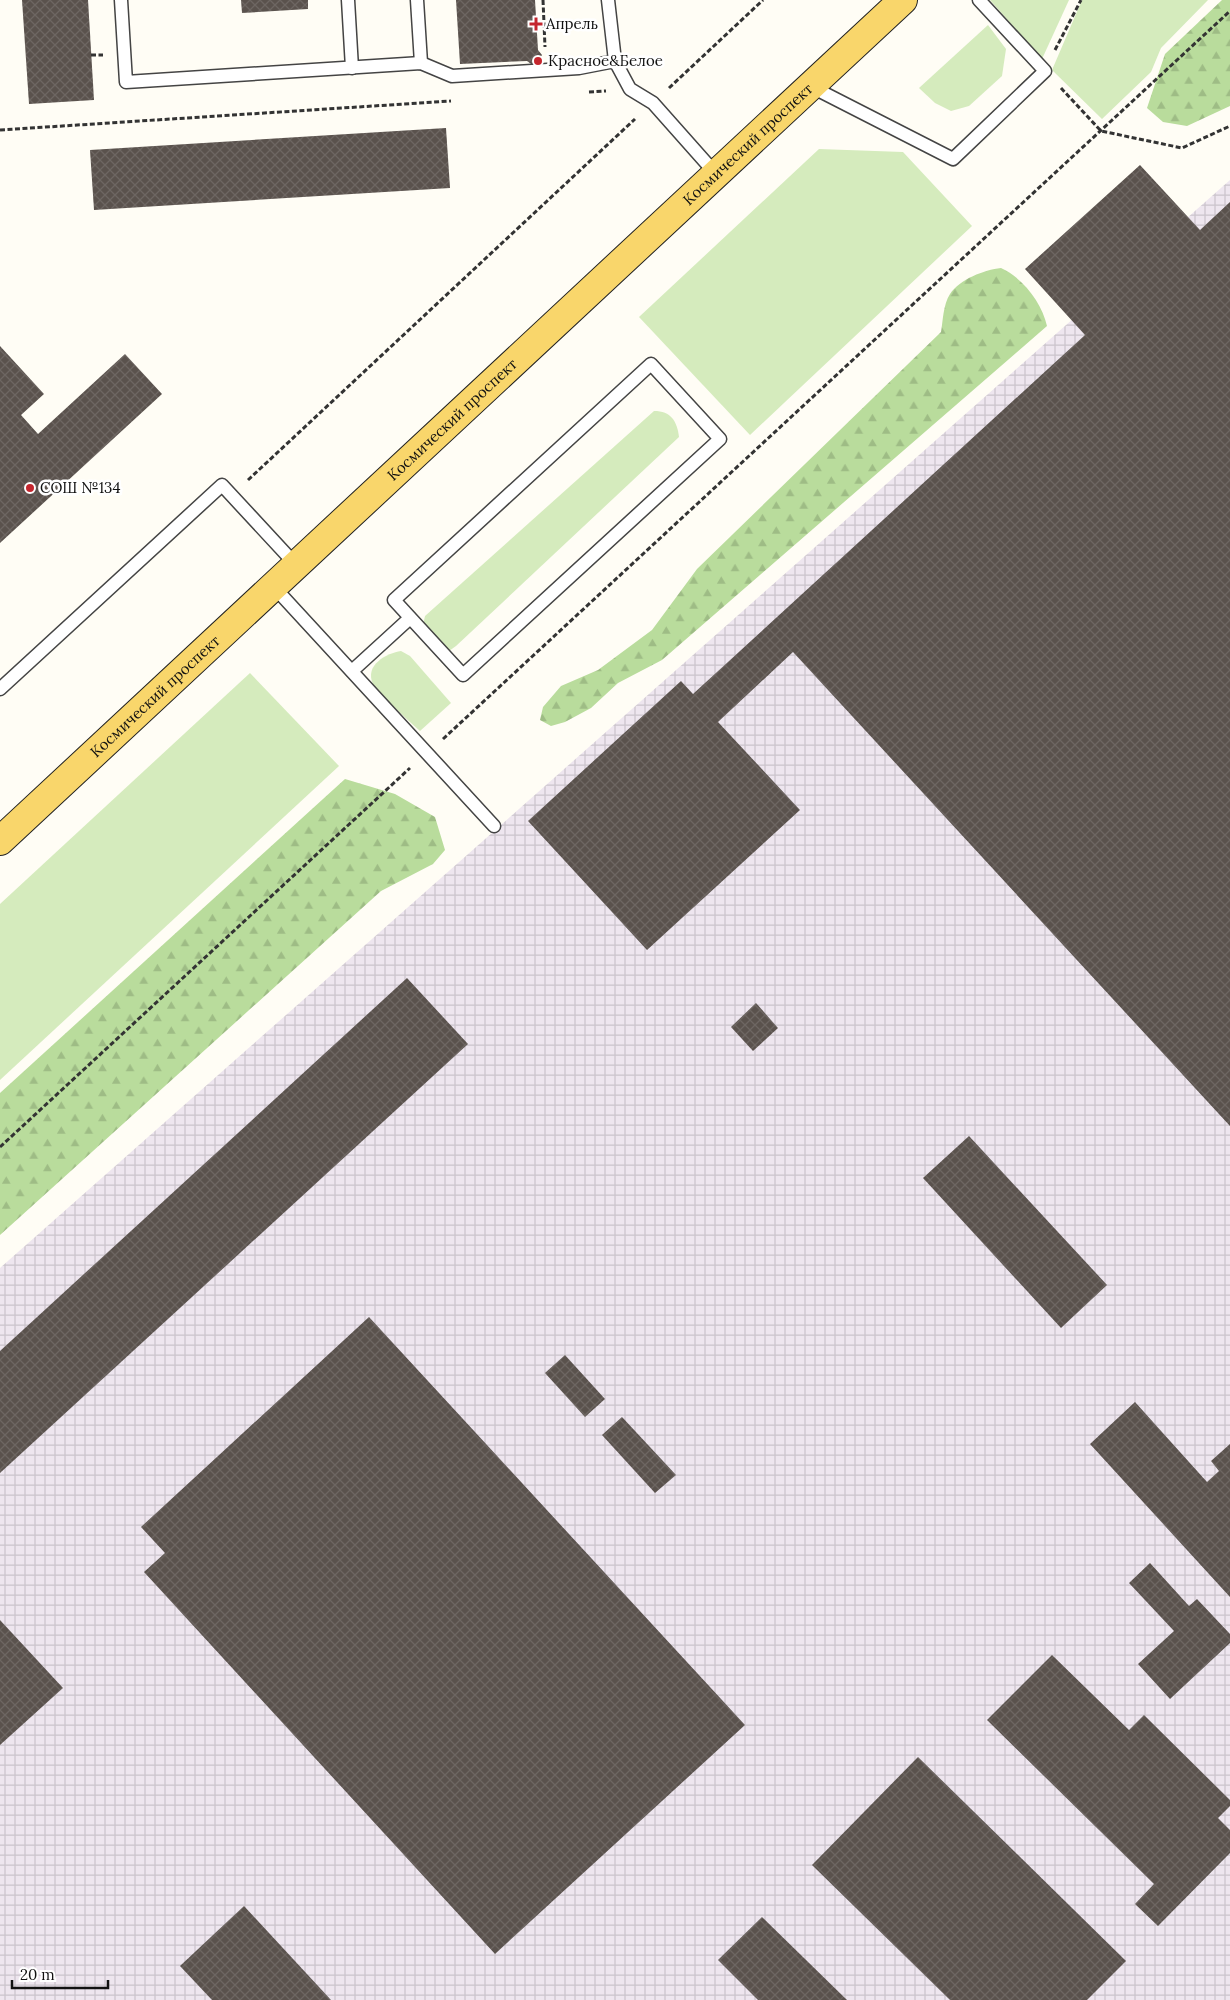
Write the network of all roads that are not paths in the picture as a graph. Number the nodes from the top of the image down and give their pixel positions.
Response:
1 (121, 0) edge
2 (348, 0) edge
3 (417, 0) edge
4 (608, 0) edge
5 (903, 0) edge
6 (979, 0) edge
7 (615, 61) junction
8 (421, 63) junction
9 (352, 68) junction
10 (810, 86) junction
11 (716, 174) junction
12 (297, 566) junction
13 (274, 587) junction
14 (410, 618) junction
15 (352, 672) junction
16 (0, 690) edge
17 (494, 826) dead end
18 (0, 841) edge

1 - 9 lane
2 - 9 lane
3 - 8 lane
4 - 7 lane
5 - 10 main road, Космический проспект
6 - 10 lane
7 - 8 lane
7 - 11 lane
8 - 9 lane
10 - 11 main road, Космический проспект
11 - 12 main road, Космический проспект
12 - 13 main road, Космический проспект
12 - 16 lane
13 - 15 lane
13 - 18 main road, Космический проспект
14 - 14 lane
14 - 15 lane
15 - 17 lane

